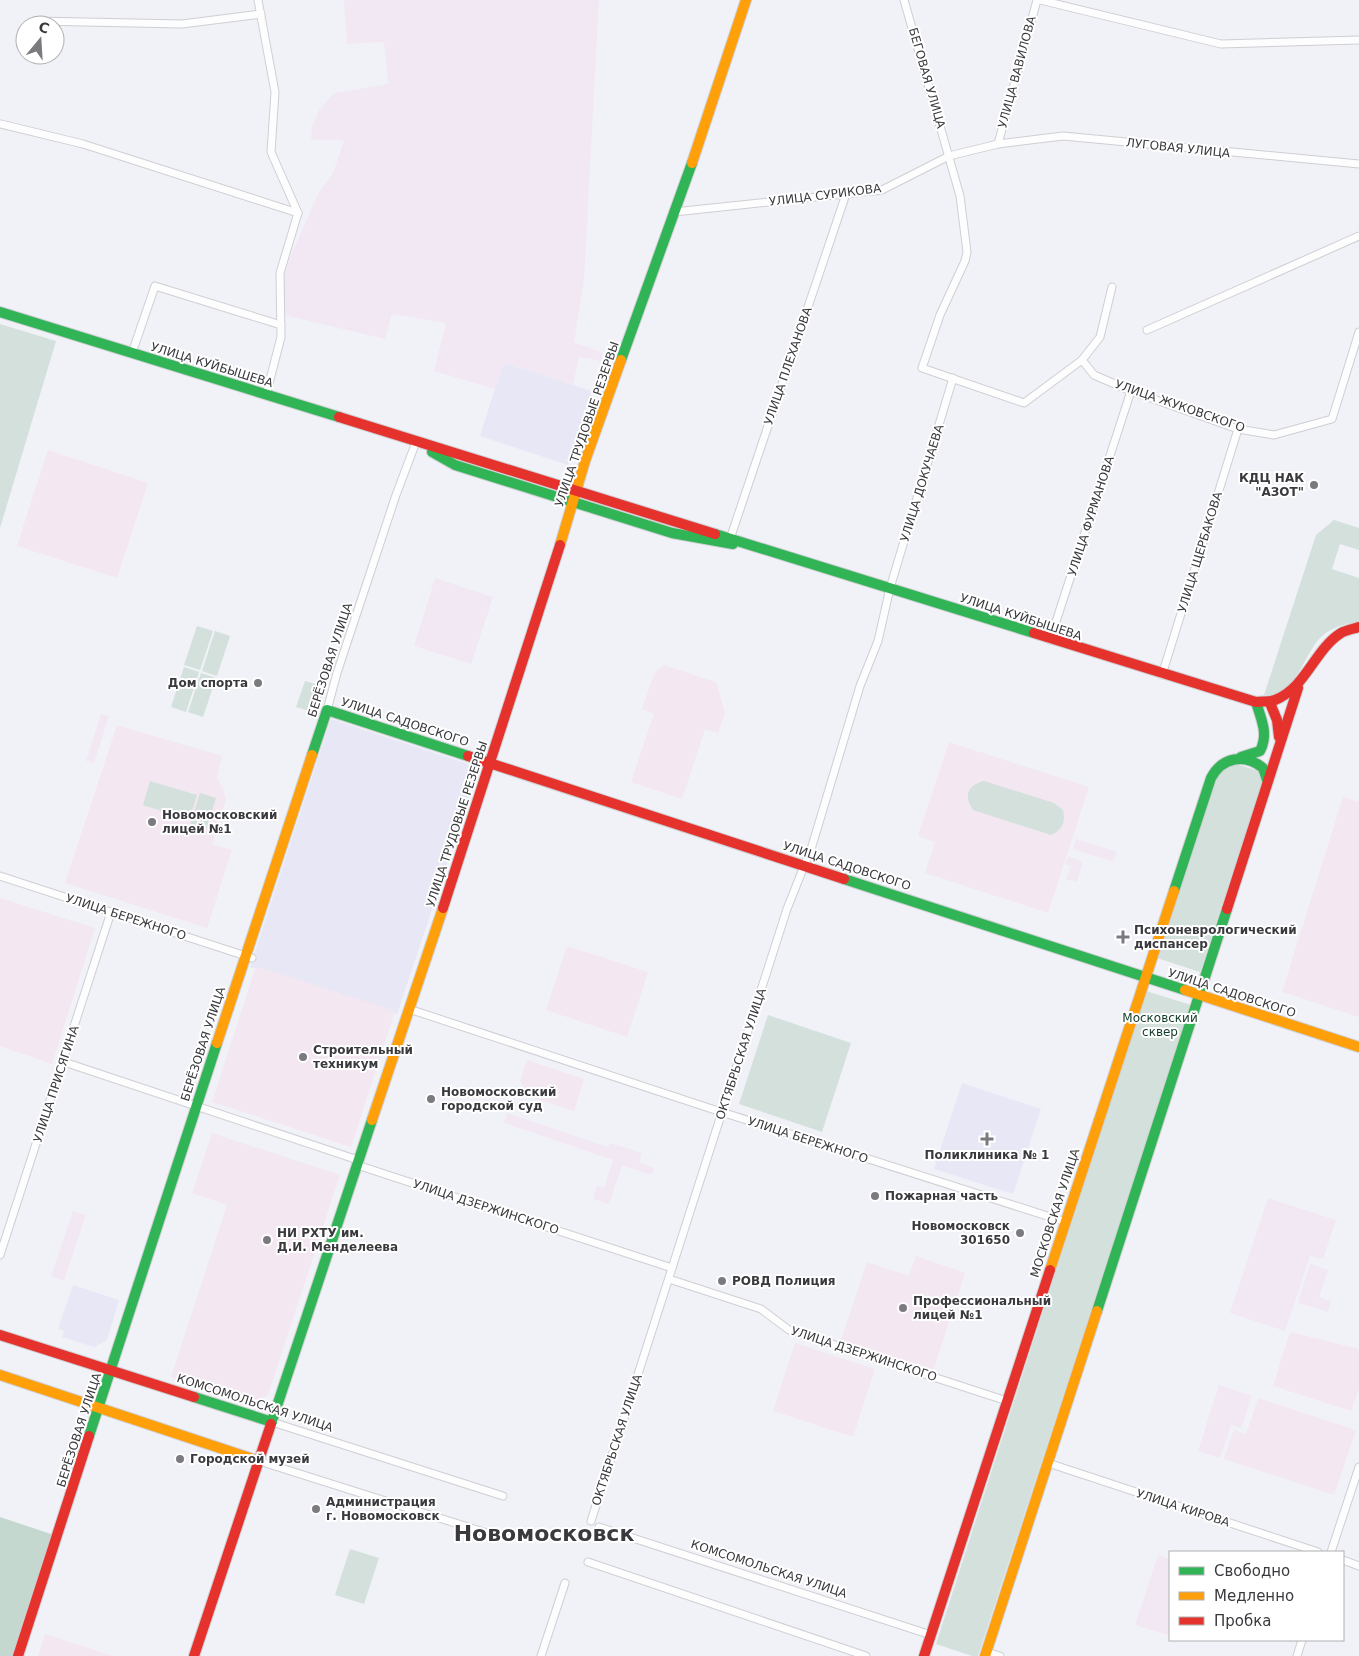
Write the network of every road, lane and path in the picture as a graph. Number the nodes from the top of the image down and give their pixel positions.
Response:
1 (258, 0) edge
2 (746, 0) edge
3 (904, 0) edge
4 (1038, 0) edge
5 (261, 14) junction
6 (65, 22) edge
7 (1359, 40) edge
8 (1, 124) edge
9 (998, 144) junction
10 (949, 156) junction
11 (1359, 164) edge
12 (846, 194) junction
13 (674, 212) junction
14 (298, 213) junction
15 (1359, 236) edge
16 (1112, 287) dead end
17 (0, 312) edge
18 (281, 325) junction
19 (1148, 330) dead end
20 (1359, 332) edge
21 (132, 353) junction
22 (1082, 360) junction
23 (953, 378) junction
24 (1131, 391) junction
25 (266, 395) junction
26 (1238, 429) junction
27 (416, 442) junction
28 (576, 492) junction
29 (573, 502) junction
30 (730, 539) junction
31 (768, 550) junction
32 (890, 588) junction
33 (1359, 627) edge
34 (1050, 640) junction
35 (1162, 675) junction
36 (1300, 682) junction
37 (1256, 702) junction
38 (1270, 702) junction
39 (327, 710) junction
40 (1279, 745) junction
41 (1236, 758) junction
42 (491, 764) junction
43 (1267, 784) junction
44 (804, 865) junction
45 (0, 876) edge
46 (111, 912) junction
47 (249, 957) junction
48 (1146, 978) junction
49 (1199, 995) junction
50 (408, 1009) junction
51 (1359, 1047) edge
52 (64, 1062) junction
53 (196, 1105) junction
54 (722, 1112) junction
55 (358, 1163) junction
56 (1066, 1222) junction
57 (0, 1255) edge
58 (672, 1268) junction
59 (669, 1279) junction
60 (0, 1335) edge
61 (112, 1369) junction
62 (0, 1375) edge
63 (1007, 1401) junction
64 (100, 1408) junction
65 (272, 1422) junction
66 (259, 1461) junction
67 (1048, 1463) junction
68 (1359, 1467) edge
69 (502, 1496) dead end
70 (591, 1521) dead end
71 (599, 1528) dead end
72 (490, 1534) dead end
73 (1315, 1551) edge
74 (1331, 1551) edge
75 (1344, 1560) edge
76 (588, 1562) dead end
77 (1359, 1566) edge
78 (565, 1583) dead end
79 (931, 1634) junction
80 (1302, 1641) edge
81 (986, 1654) edge
82 (18, 1656) edge
83 (194, 1656) edge
84 (541, 1656) edge
85 (866, 1656) edge
86 (924, 1656) edge
87 (1000, 1656) edge
88 (1297, 1656) edge

1 - 5 street
2 - 13 main road, УЛИЦА ТРУДОВЫЕ РЕЗЕРВЫ
3 - 10 street, БЕГОВАЯ УЛИЦА
4 - 7 street
4 - 9 street, УЛИЦА ВАВИЛОВА
5 - 6 street
5 - 14 street
8 - 14 street
9 - 10 street, УЛИЦА СУРИКОВА
9 - 11 street, ЛУГОВАЯ УЛИЦА
10 - 12 street, УЛИЦА СУРИКОВА
10 - 23 street, БЕГОВАЯ УЛИЦА
12 - 13 street, УЛИЦА СУРИКОВА
12 - 30 street, УЛИЦА ПЛЕХАНОВА
13 - 28 main road, УЛИЦА ТРУДОВЫЕ РЕЗЕРВЫ
14 - 18 street
15 - 19 street
16 - 22 street
17 - 21 main road, УЛИЦА КУЙБЫШЕВА
18 - 21 street
18 - 25 street
20 - 26 street, УЛИЦА ЖУКОВСКОГО
21 - 25 main road, УЛИЦА КУЙБЫШЕВА
22 - 23 street
22 - 24 street, УЛИЦА ЖУКОВСКОГО
23 - 32 street, УЛИЦА ДОКУЧАЕВА
24 - 26 street, УЛИЦА ЖУКОВСКОГО
24 - 34 street, УЛИЦА ФУРМАНОВА
25 - 27 main road, УЛИЦА КУЙБЫШЕВА
26 - 35 street, УЛИЦА ЩЕРБАКОВА
27 - 28 main road, УЛИЦА КУЙБЫШЕВА
27 - 29 main road
27 - 39 street, БЕРЁЗОВАЯ УЛИЦА
28 - 29 main road, УЛИЦА ТРУДОВЫЕ РЕЗЕРВЫ
28 - 30 main road, УЛИЦА КУЙБЫШЕВА
29 - 31 main road
29 - 42 main road, УЛИЦА ТРУДОВЫЕ РЕЗЕРВЫ
30 - 31 main road, УЛИЦА КУЙБЫШЕВА
31 - 32 main road, УЛИЦА КУЙБЫШЕВА
32 - 34 main road, УЛИЦА КУЙБЫШЕВА
32 - 44 street, ОКТЯБРЬСКАЯ УЛИЦА
33 - 36 main road
34 - 35 main road, УЛИЦА КУЙБЫШЕВА
35 - 37 main road, УЛИЦА КУЙБЫШЕВА
36 - 38 main road, УЛИЦА КУЙБЫШЕВА
36 - 40 main road
37 - 38 main road, УЛИЦА КУЙБЫШЕВА
37 - 41 main road
38 - 40 main road
39 - 42 main road, УЛИЦА САДОВСКОГО
39 - 47 main road, БЕРЁЗОВАЯ УЛИЦА
40 - 43 main road
41 - 43 main road
41 - 48 main road, МОСКОВСКАЯ УЛИЦА
42 - 44 main road, УЛИЦА САДОВСКОГО
42 - 50 main road, УЛИЦА ТРУДОВЫЕ РЕЗЕРВЫ
43 - 49 main road
44 - 48 main road, УЛИЦА САДОВСКОГО
44 - 54 street, ОКТЯБРЬСКАЯ УЛИЦА
45 - 46 street, УЛИЦА БЕРЕЖНОГО
46 - 47 street, УЛИЦА БЕРЕЖНОГО
46 - 52 street, УЛИЦА ПРИСЯГИНА
47 - 53 main road, БЕРЁЗОВАЯ УЛИЦА
48 - 49 main road, УЛИЦА САДОВСКОГО
48 - 56 main road, МОСКОВСКАЯ УЛИЦА
49 - 51 main road, УЛИЦА САДОВСКОГО
49 - 67 main road
50 - 54 street, УЛИЦА БЕРЕЖНОГО
50 - 55 main road, УЛИЦА ТРУДОВЫЕ РЕЗЕРВЫ
52 - 53 street, УЛИЦА ДЗЕРЖИНСКОГО
52 - 57 street, УЛИЦА ПРИСЯГИНА
53 - 55 street, УЛИЦА ДЗЕРЖИНСКОГО
53 - 61 main road, БЕРЁЗОВАЯ УЛИЦА
54 - 56 street, УЛИЦА БЕРЕЖНОГО
54 - 58 street, ОКТЯБРЬСКАЯ УЛИЦА
55 - 58 street, УЛИЦА ДЗЕРЖИНСКОГО
55 - 65 main road, УЛИЦА ТРУДОВЫЕ РЕЗЕРВЫ
56 - 63 main road, МОСКОВСКАЯ УЛИЦА
58 - 59 street, ОКТЯБРЬСКАЯ УЛИЦА
59 - 63 street, УЛИЦА ДЗЕРЖИНСКОГО
59 - 70 street, ОКТЯБРЬСКАЯ УЛИЦА
60 - 61 main road, КОМСОМОЛЬСКАЯ УЛИЦА
61 - 64 main road, БЕРЁЗОВАЯ УЛИЦА
61 - 65 main road, КОМСОМОЛЬСКАЯ УЛИЦА
62 - 64 main road
63 - 79 main road, МОСКОВСКАЯ УЛИЦА
64 - 66 main road
64 - 82 main road, БЕРЁЗОВАЯ УЛИЦА
65 - 66 main road, УЛИЦА ТРУДОВЫЕ РЕЗЕРВЫ
65 - 69 street, КОМСОМОЛЬСКАЯ УЛИЦА
66 - 72 street
66 - 83 main road, УЛИЦА ТРУДОВЫЕ РЕЗЕРВЫ
67 - 73 street, УЛИЦА КИРОВА
67 - 81 main road
68 - 74 street
71 - 79 street, КОМСОМОЛЬСКАЯ УЛИЦА
75 - 77 street
76 - 85 street
78 - 84 street
79 - 86 main road, МОСКОВСКАЯ УЛИЦА
80 - 88 street
81 - 87 street

